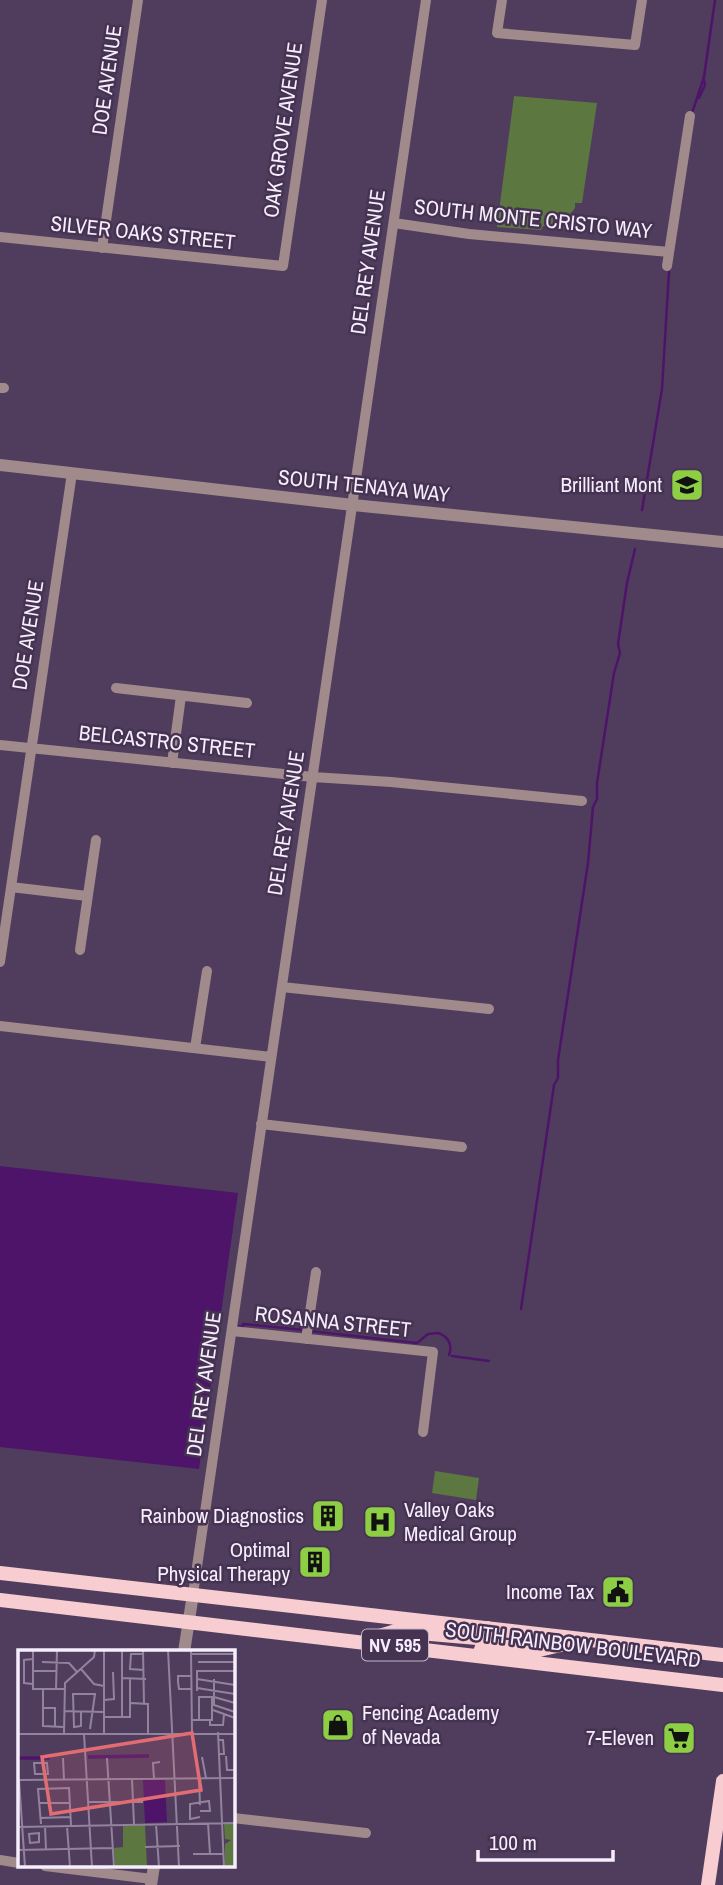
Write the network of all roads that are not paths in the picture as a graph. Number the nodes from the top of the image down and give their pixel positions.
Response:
1 (138, 0) edge
2 (322, 0) edge
3 (426, 0) edge
4 (502, 0) edge
5 (642, 0) edge
6 (690, 116) dead end
7 (394, 223) junction
8 (0, 237) edge
9 (102, 248) junction
10 (669, 252) junction
11 (283, 266) joint
12 (667, 266) dead end
13 (0, 466) edge
14 (72, 473) junction
15 (353, 505) junction
16 (723, 542) edge
17 (116, 688) dead end
18 (181, 696) junction
19 (247, 703) dead end
20 (0, 745) edge
21 (31, 747) junction
22 (172, 762) junction
23 (313, 777) junction
24 (582, 801) dead end
25 (96, 840) dead end
26 (11, 887) junction
27 (87, 896) junction
28 (80, 950) dead end
29 (0, 962) edge
30 (207, 971) dead end
31 (282, 987) junction
32 (489, 1009) dead end
33 (0, 1027) edge
34 (195, 1048) junction
35 (271, 1057) junction
36 (261, 1124) junction
37 (462, 1147) dead end
38 (316, 1272) dead end
39 (232, 1331) junction
40 (306, 1339) junction
41 (423, 1432) dead end
42 (0, 1573) edge
43 (194, 1594) junction
44 (0, 1600) edge
45 (189, 1622) junction
46 (488, 1628) junction
47 (585, 1639) junction
48 (362, 1642) junction
49 (184, 1650) edge
50 (479, 1655) junction
51 (723, 1655) edge
52 (723, 1685) edge
53 (723, 1781) edge
54 (234, 1818) edge
55 (366, 1833) dead end
56 (0, 1860) edge
57 (18, 1863) edge
58 (66, 1868) edge
59 (152, 1876) edge
60 (708, 1885) edge

1 - 9 street, DOE AVENUE
2 - 11 street, OAK GROVE AVENUE
3 - 7 street, DEL REY AVENUE
4 - 5 street
6 - 10 street
7 - 10 street, SOUTH MONTE CRISTO WAY
7 - 15 street, DEL REY AVENUE
8 - 9 street, SILVER OAKS STREET
9 - 11 street, SILVER OAKS STREET
10 - 12 street
13 - 14 street, SOUTH TENAYA WAY
14 - 15 street, SOUTH TENAYA WAY
14 - 21 street, DOE AVENUE
15 - 16 street, SOUTH TENAYA WAY
15 - 23 street, DEL REY AVENUE
17 - 18 street
18 - 19 street
18 - 22 street
20 - 21 street, BELCASTRO STREET
21 - 22 street, BELCASTRO STREET
21 - 26 street, DOE AVENUE
22 - 23 street, BELCASTRO STREET
23 - 24 street, BELCASTRO STREET
23 - 31 street, DEL REY AVENUE
25 - 27 street
26 - 27 street
26 - 29 street, DOE AVENUE
27 - 28 street
30 - 34 street
31 - 32 street
31 - 35 street, DEL REY AVENUE
33 - 34 street
34 - 35 street
35 - 36 street, DEL REY AVENUE
36 - 37 street
36 - 39 street, DEL REY AVENUE
38 - 40 street
39 - 40 street, ROSANNA STREET
39 - 43 street, DEL REY AVENUE
40 - 41 street, ROSANNA STREET
42 - 43 main road, SOUTH RAINBOW BOULEVARD / NV 595
43 - 45 street, DEL REY AVENUE
43 - 46 main road, SOUTH RAINBOW BOULEVARD / NV 595
44 - 45 main road, SOUTH RAINBOW BOULEVARD / NV 595
45 - 48 main road, SOUTH RAINBOW BOULEVARD / NV 595
45 - 49 street, DEL REY AVENUE
46 - 47 main road, SOUTH RAINBOW BOULEVARD / NV 595
46 - 48 main road
47 - 50 main road
47 - 51 main road, SOUTH RAINBOW BOULEVARD / NV 595
48 - 50 main road, SOUTH RAINBOW BOULEVARD / NV 595
50 - 52 main road, SOUTH RAINBOW BOULEVARD / NV 595
53 - 60 main road
54 - 55 street
56 - 57 street
58 - 59 street

